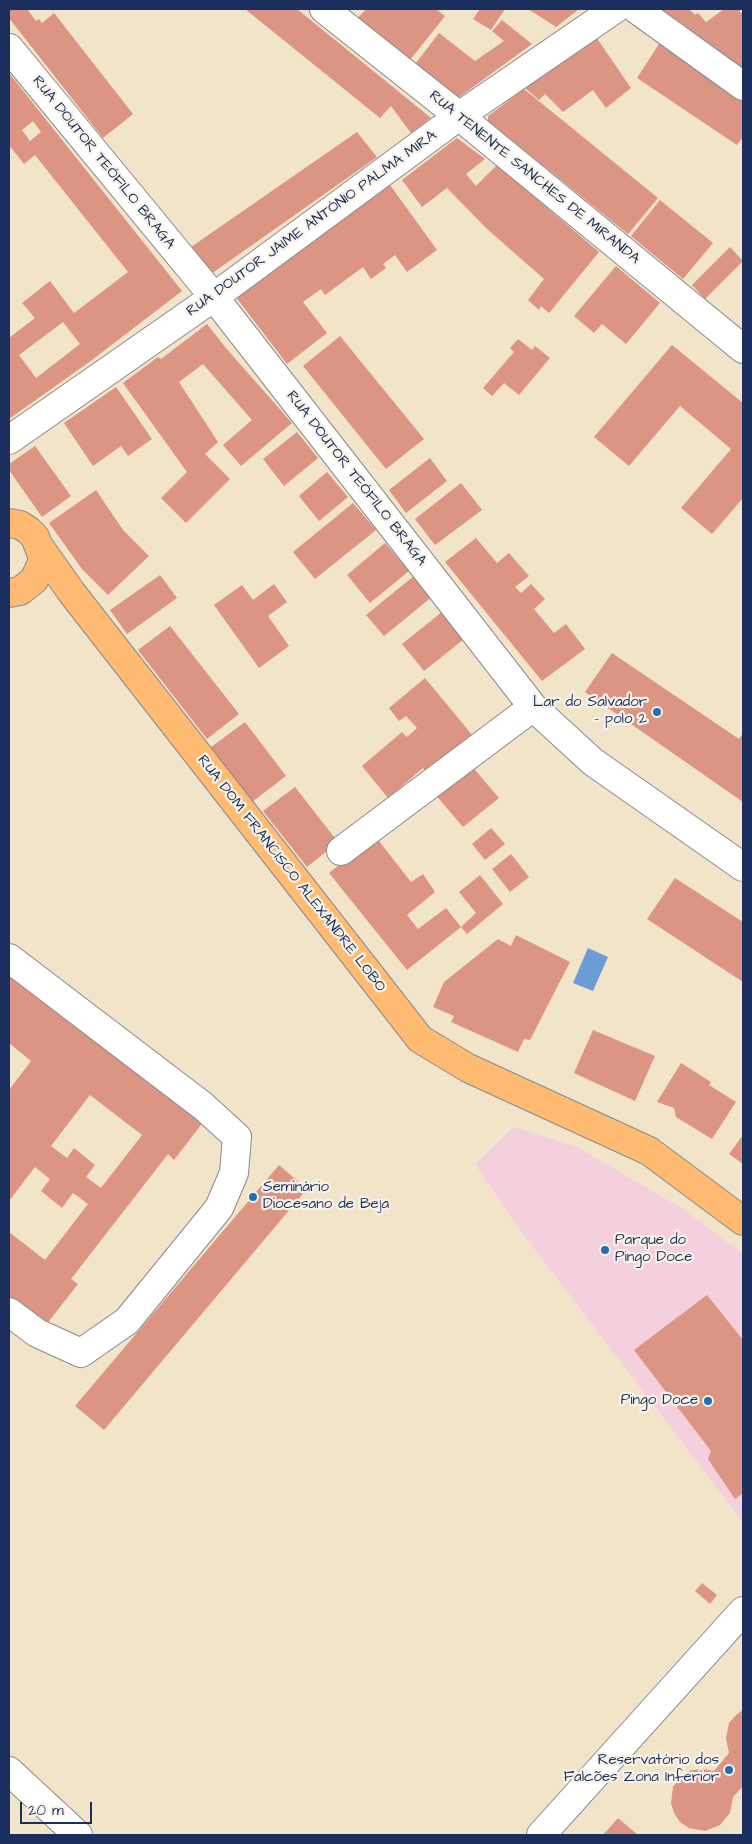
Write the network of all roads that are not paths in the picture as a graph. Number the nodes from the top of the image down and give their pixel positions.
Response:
1 (324, 9) edge
2 (614, 9) edge
3 (636, 9) edge
4 (9, 48) edge
5 (743, 86) edge
6 (459, 116) junction
7 (214, 297) junction
8 (743, 349) edge
9 (9, 440) edge
10 (12, 518) edge
11 (39, 546) junction
12 (66, 586) junction
13 (16, 594) edge
14 (533, 707) junction
15 (341, 851) dead end
16 (743, 867) edge
17 (9, 958) edge
18 (743, 1221) edge
19 (9, 1312) edge
20 (743, 1611) edge
21 (9, 1771) edge
22 (78, 1835) edge
23 (540, 1835) edge

1 - 6 street, RUA TENENTE SANCHES DE MIRANDA
2 - 6 street, RUA DOUTOR JAIME ANTÓNIO PALMA MIRA
3 - 5 street
4 - 7 street, RUA DOUTOR TEÓFILO BRAGA
6 - 7 street, RUA DOUTOR JAIME ANTÓNIO PALMA MIRA
6 - 8 street, RUA TENENTE SANCHES DE MIRANDA
7 - 9 street, RUA DOUTOR JAIME ANTÓNIO PALMA MIRA
7 - 14 street, RUA DOUTOR TEÓFILO BRAGA
10 - 11 main road, RUA DOM FRANCISCO ALEXANDRE LOBO
11 - 12 main road, RUA DOM FRANCISCO ALEXANDRE LOBO
11 - 13 main road
12 - 13 main road
12 - 18 main road, RUA DOM FRANCISCO ALEXANDRE LOBO
14 - 15 street
14 - 16 street, RUA DOUTOR TEÓFILO BRAGA
17 - 19 street
20 - 23 street
21 - 22 street

